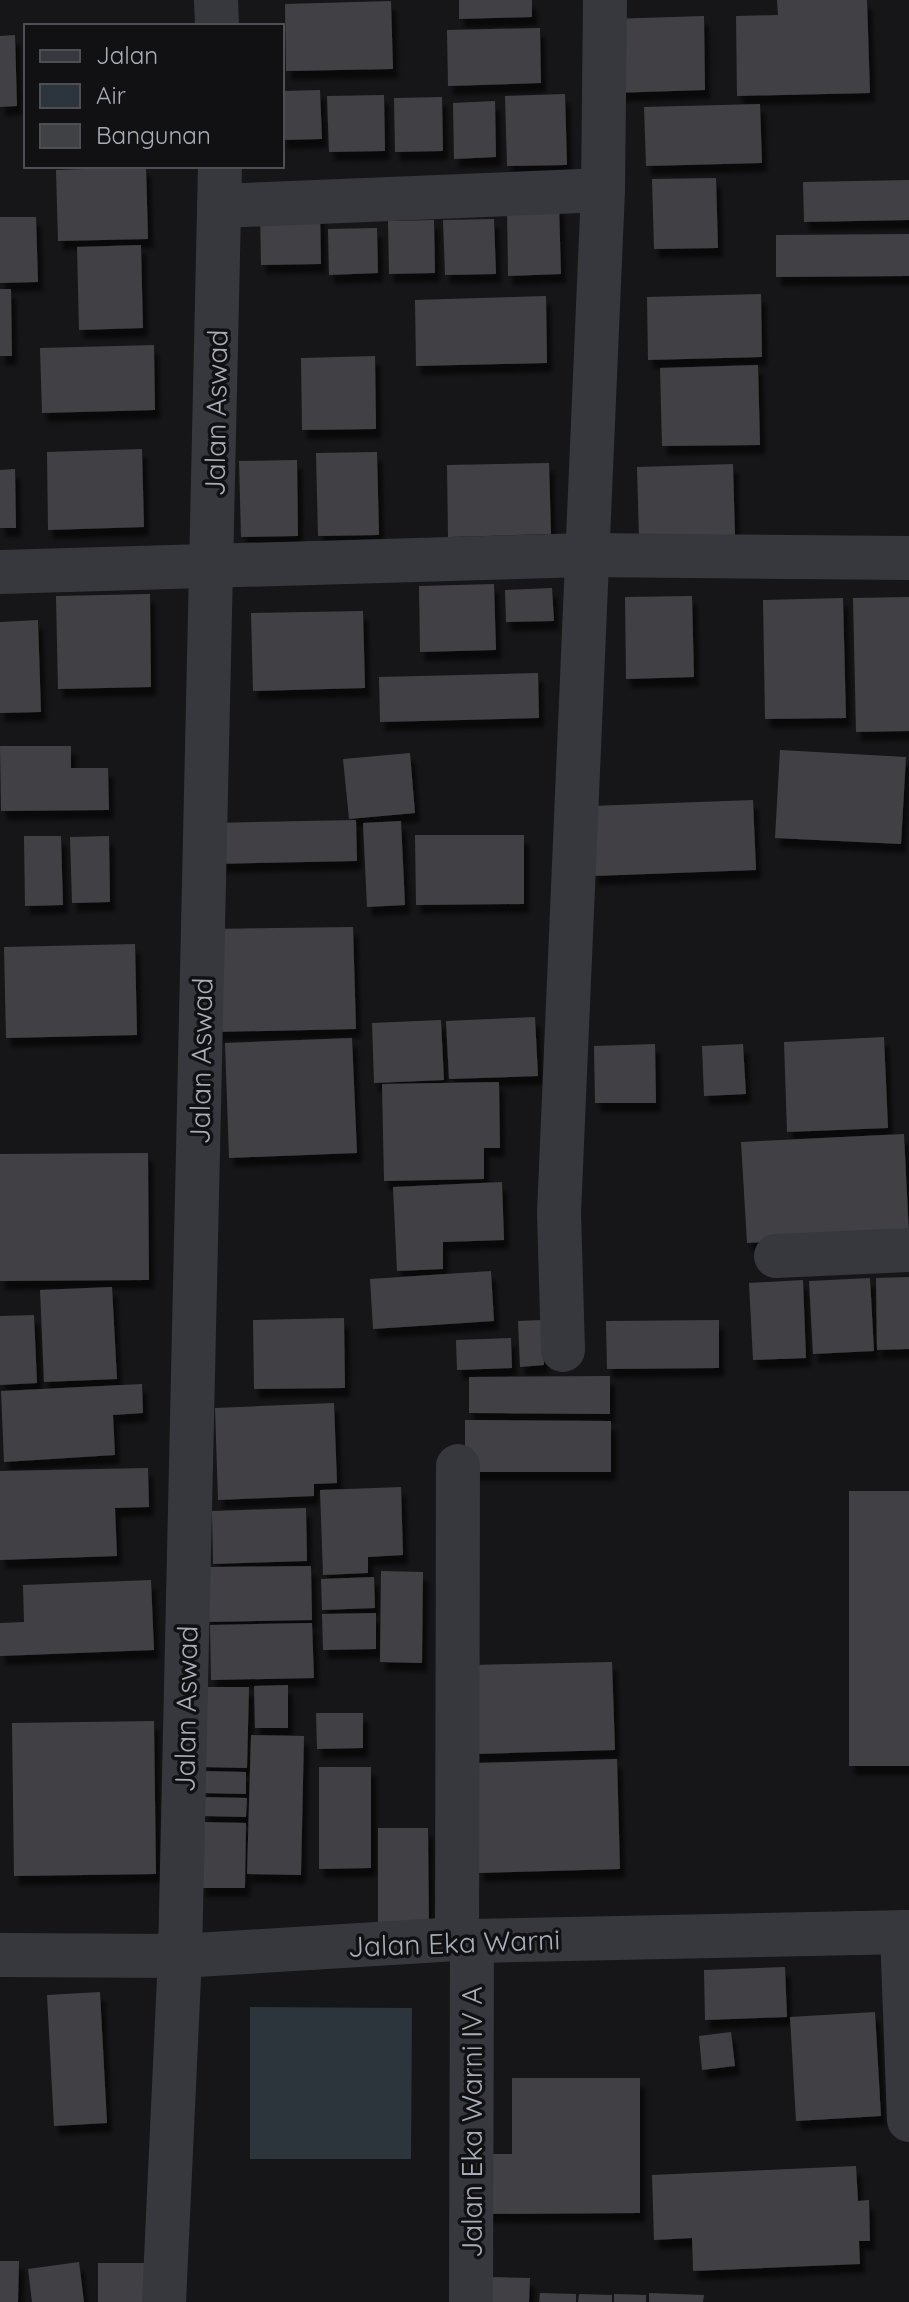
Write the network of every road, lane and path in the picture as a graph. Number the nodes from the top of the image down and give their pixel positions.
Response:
1 (216, 0) edge
2 (605, 0) edge
3 (217, 24) edge
4 (220, 186) edge
5 (603, 190) junction
6 (588, 555) junction
7 (909, 558) edge
8 (213, 567) junction
9 (0, 572) edge
10 (909, 1250) edge
11 (776, 1256) dead end
12 (563, 1350) dead end
13 (458, 1466) dead end
14 (906, 1932) edge
15 (465, 1940) junction
16 (0, 1955) edge
17 (180, 1956) junction
18 (909, 2120) edge
19 (164, 2302) edge
20 (471, 2302) edge

1 - 3 street
2 - 5 street
4 - 5 street
4 - 8 street, Jalan Aswad
5 - 6 street
6 - 7 street
6 - 8 street
6 - 12 street
8 - 9 street
8 - 17 street, Jalan Aswad
10 - 11 street
13 - 15 street, Jalan Eka Warni IV A
14 - 15 street, Jalan Eka Warni
14 - 18 street
15 - 17 street, Jalan Eka Warni
15 - 20 street, Jalan Eka Warni IV A
16 - 17 street, Jalan Eka Warni
17 - 19 street, Jalan Aswad

